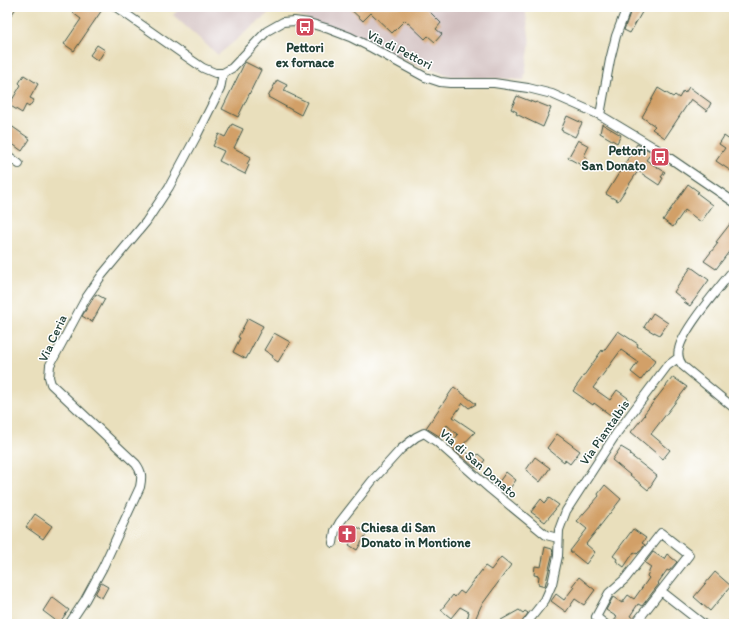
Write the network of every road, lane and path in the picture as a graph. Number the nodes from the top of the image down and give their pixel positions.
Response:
1 (116, 7) edge
2 (627, 7) edge
3 (223, 73) junction
4 (600, 115) junction
5 (7, 155) edge
6 (19, 164) dead end
7 (734, 202) edge
8 (734, 269) edge
9 (678, 358) junction
10 (734, 408) edge
11 (558, 538) junction
12 (333, 543) dead end
13 (661, 591) junction
14 (734, 622) edge
15 (69, 624) edge
16 (526, 624) edge
17 (606, 624) edge
18 (635, 624) edge
19 (703, 624) edge
20 (732, 624) edge

1 - 3 street
2 - 4 street
3 - 4 street, Via di Pettori
3 - 15 street, Via Ceria
4 - 7 street, Via di Pettori
5 - 6 street
8 - 9 street
9 - 10 street
9 - 11 street, Via Piantalbis
11 - 12 street, Via di San Donato
11 - 16 street, Via Piantalbis
13 - 17 street
13 - 18 street
13 - 19 street
14 - 20 street

